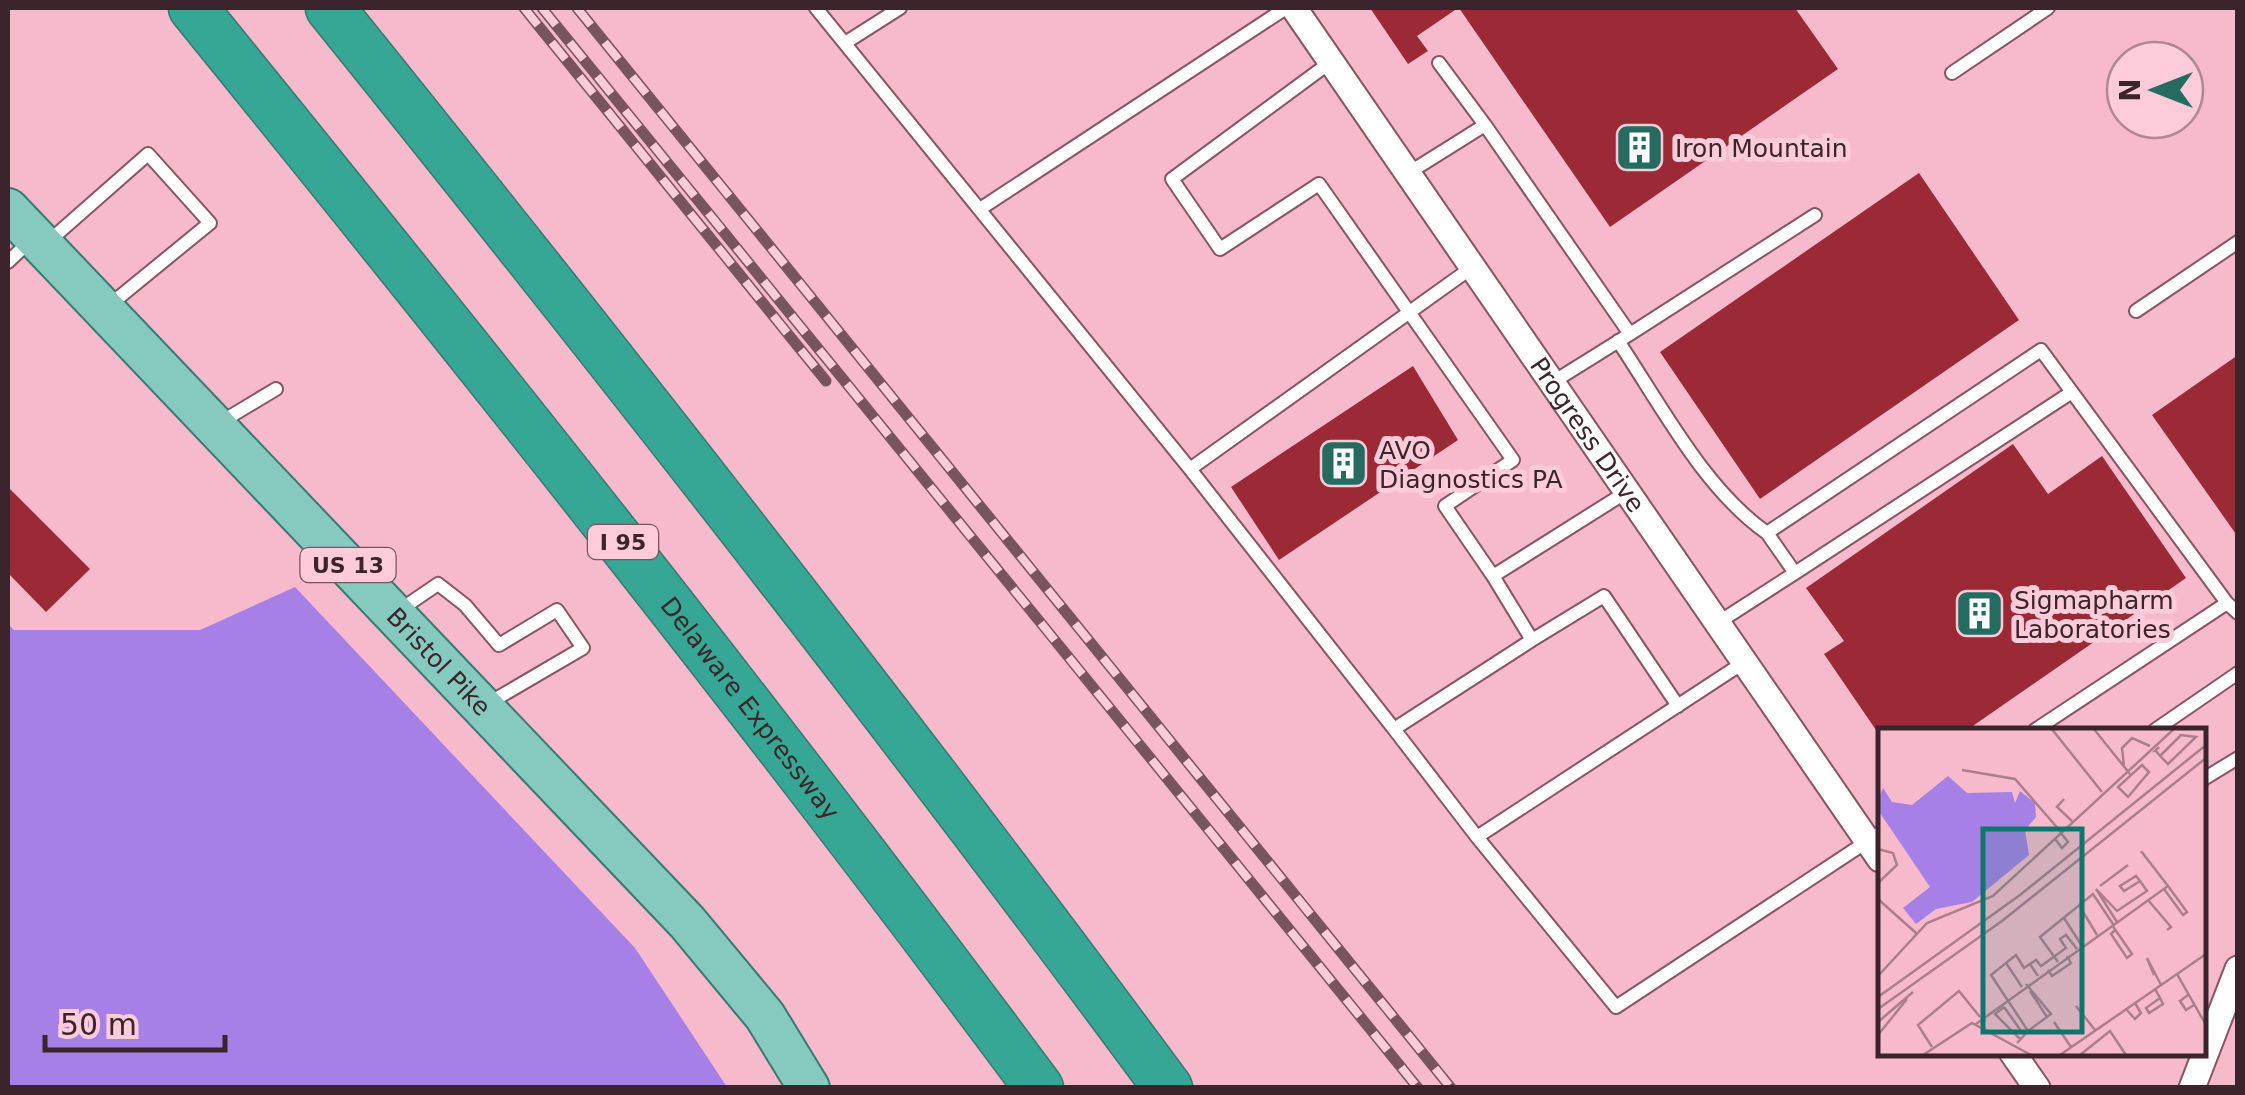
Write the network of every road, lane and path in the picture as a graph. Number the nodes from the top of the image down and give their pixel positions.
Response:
1 (192, 8) edge
2 (330, 8) edge
3 (816, 8) edge
4 (900, 8) edge
5 (1286, 8) edge
6 (1294, 8) edge
7 (2048, 8) edge
8 (845, 42) junction
9 (1332, 60) junction
10 (1439, 62) dead end
11 (1952, 74) dead end
12 (1486, 126) junction
13 (1410, 172) junction
14 (980, 209) junction
15 (1815, 215) dead end
16 (23, 238) edge
17 (2238, 242) edge
18 (1474, 266) junction
19 (104, 309) junction
20 (2136, 311) dead end
21 (1411, 312) junction
22 (1624, 338) junction
23 (1553, 382) junction
24 (276, 390) dead end
25 (2072, 392) junction
26 (215, 426) junction
27 (1190, 469) junction
28 (1628, 491) junction
29 (1768, 533) junction
30 (1796, 573) junction
31 (1492, 576) junction
32 (2232, 608) edge
33 (395, 614) junction
34 (1718, 622) junction
35 (1532, 640) junction
36 (1746, 662) junction
37 (2238, 673) edge
38 (1678, 706) junction
39 (482, 707) junction
40 (2038, 728) edge
41 (2158, 728) edge
42 (1394, 729) junction
43 (2238, 758) edge
44 (2205, 778) edge
45 (1478, 836) junction
46 (1876, 844) edge
47 (2238, 969) edge
48 (2205, 1054) edge
49 (2014, 1055) edge
50 (2205, 1055) edge
51 (809, 1088) edge
52 (1039, 1088) edge
53 (1168, 1088) edge
54 (2037, 1088) edge
55 (2192, 1088) edge

1 - 52 highway, Delaware Expressway / I 95
2 - 53 highway
3 - 8 lane
4 - 8 lane
5 - 14 lane
6 - 9 street, Progress Drive
7 - 11 lane
8 - 14 lane
9 - 13 street, Progress Drive
9 - 21 lane
10 - 12 lane
12 - 13 lane
12 - 22 lane
13 - 18 street, Progress Drive
14 - 27 lane
15 - 22 lane
16 - 19 main road, Bristol Pike / US 13
16 - 19 lane
17 - 20 lane
18 - 21 lane
18 - 23 street, Progress Drive
19 - 26 main road, Bristol Pike / US 13
21 - 27 lane
21 - 31 lane
22 - 23 lane
22 - 29 lane
23 - 28 street, Progress Drive
24 - 26 lane
25 - 29 lane
25 - 30 lane
25 - 32 lane
26 - 33 main road, Bristol Pike / US 13
27 - 42 lane
28 - 31 lane
28 - 34 street, Progress Drive
29 - 30 lane
30 - 34 lane
31 - 35 lane
32 - 40 lane
33 - 39 main road, Bristol Pike / US 13
33 - 39 lane
34 - 36 street, Progress Drive
35 - 38 lane
35 - 42 lane
36 - 38 lane
36 - 46 street, Progress Drive
37 - 41 lane
38 - 45 lane
39 - 51 main road, Bristol Pike / US 13
42 - 45 lane
43 - 44 lane
45 - 46 lane
47 - 48 street
49 - 54 street
50 - 55 street

